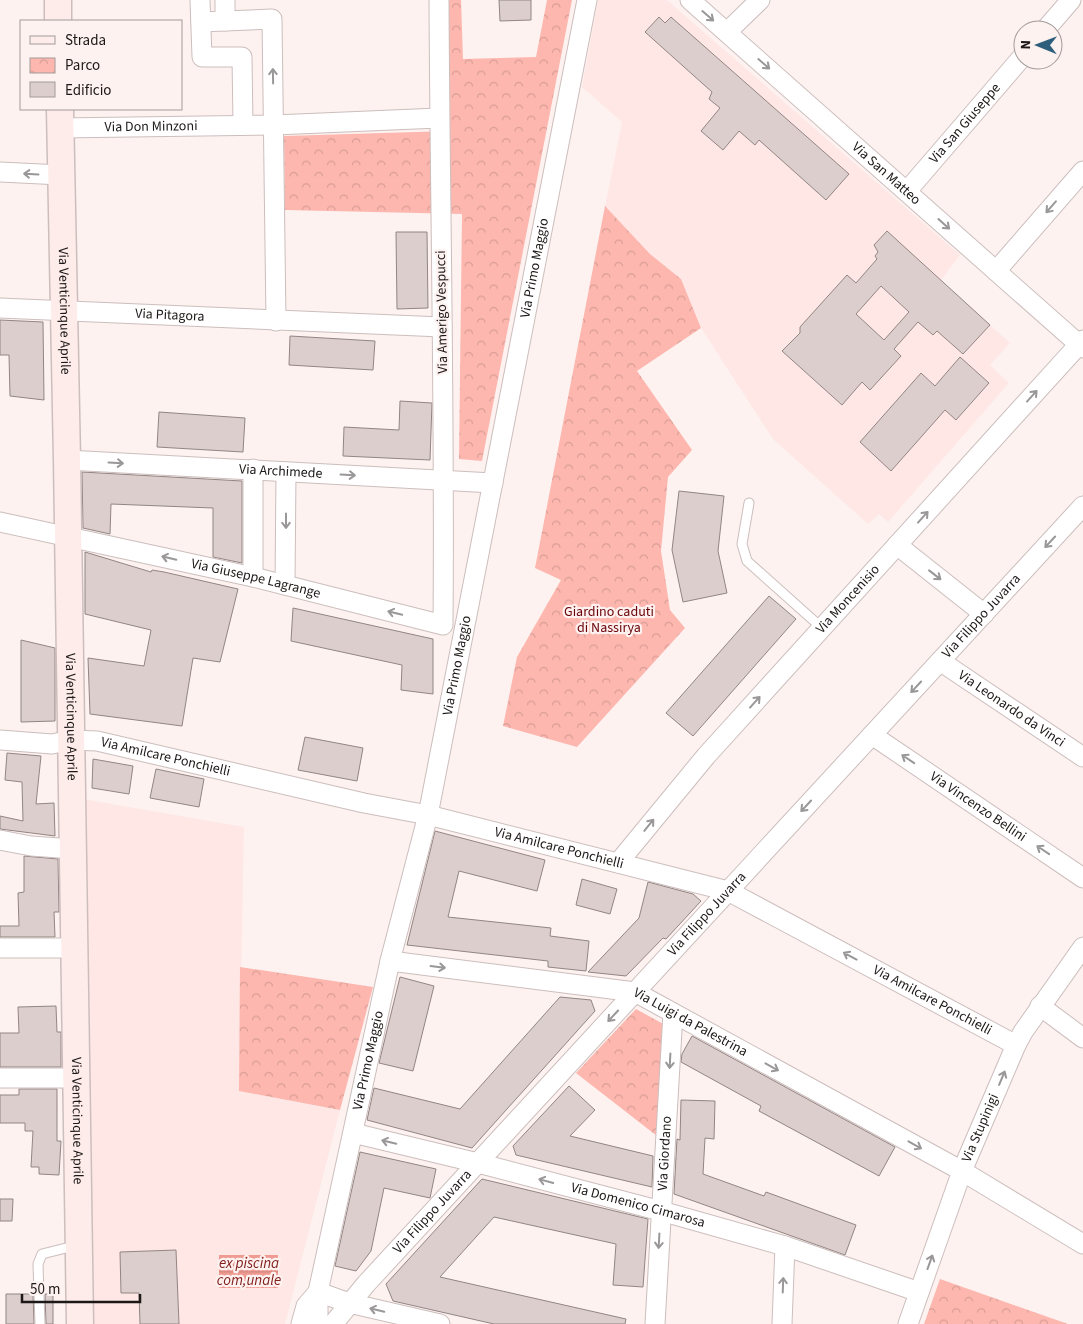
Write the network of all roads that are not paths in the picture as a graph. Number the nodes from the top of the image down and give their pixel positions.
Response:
1 (58, 0) edge
2 (200, 0) edge
3 (225, 0) edge
4 (439, 0) edge
5 (587, 0) edge
6 (690, 0) edge
7 (760, 0) edge
8 (1071, 0) edge
9 (58, 20) edge
10 (1054, 20) edge
11 (225, 21) junction
12 (201, 22) junction
13 (727, 32) junction
14 (1013, 68) edge
15 (60, 118) edge
16 (440, 118) junction
17 (243, 125) junction
18 (274, 125) junction
19 (1083, 171) edge
20 (0, 172) edge
21 (61, 175) junction
22 (907, 192) junction
23 (996, 271) junction
24 (0, 308) edge
25 (64, 310) junction
26 (276, 321) junction
27 (442, 327) junction
28 (1082, 344) edge
29 (67, 460) junction
30 (253, 469) junction
31 (286, 472) junction
32 (444, 480) junction
33 (493, 483) junction
34 (749, 503) dead end
35 (1083, 506) edge
36 (0, 522) edge
37 (68, 536) junction
38 (897, 545) junction
39 (253, 577) junction
40 (285, 585) junction
41 (984, 614) junction
42 (443, 625) joint
43 (822, 628) junction
44 (940, 661) junction
45 (872, 735) junction
46 (0, 740) edge
47 (71, 740) junction
48 (1083, 757) edge
49 (428, 815) junction
50 (0, 840) edge
51 (73, 849) junction
52 (618, 863) junction
53 (1083, 878) edge
54 (728, 891) junction
55 (1083, 947) edge
56 (0, 948) edge
57 (74, 948) junction
58 (390, 961) junction
59 (635, 992) junction
60 (1040, 1006) junction
61 (673, 1013) junction
62 (1083, 1038) edge
63 (1016, 1045) junction
64 (0, 1078) edge
65 (74, 1078) junction
66 (353, 1133) junction
67 (478, 1163) junction
68 (962, 1171) junction
69 (661, 1211) junction
70 (78, 1244) junction
71 (1083, 1244) edge
72 (785, 1246) junction
73 (318, 1292) junction
74 (919, 1292) junction
75 (348, 1303) junction
76 (40, 1324) edge
77 (80, 1324) edge
78 (301, 1324) edge
79 (318, 1324) edge
80 (333, 1324) edge
81 (440, 1324) edge
82 (655, 1324) edge
83 (782, 1324) edge
84 (908, 1324) edge

1 - 9 street
2 - 12 street
3 - 11 street
4 - 16 street, Via Amerigo Vespucci
5 - 33 street, Via Primo Maggio
6 -> 13 street, Via San Matteo
7 - 13 street
8 - 10 street
11 - 12 street
18 -> 11 street
12 - 17 street
13 -> 22 street, Via San Matteo
14 - 22 street, Via San Giuseppe
15 - 17 street, Via Don Minzoni
15 - 21 street, Via Venticinque Aprile
16 - 18 street, Via Don Minzoni
16 - 27 street, Via Amerigo Vespucci
17 - 18 street, Via Don Minzoni
18 - 26 street
19 -> 23 street
21 -> 20 street
21 - 25 street, Via Venticinque Aprile
22 -> 23 street, Via San Matteo
23 - 28 street, Via San Matteo
24 - 25 street, Via Pitagora
25 - 26 street, Via Pitagora
25 - 29 street, Via Venticinque Aprile
26 - 27 street, Via Pitagora
27 - 32 street, Via Amerigo Vespucci
38 -> 28 street, Via Moncenisio
29 -> 30 street, Via Archimede
29 - 37 street, Via Venticinque Aprile
30 - 31 street, Via Archimede
30 - 39 street
31 -> 32 street, Via Archimede
31 -> 40 street
32 - 33 street, Via Archimede
32 - 42 street, Via Amerigo Vespucci
33 - 49 street, Via Primo Maggio
34 - 43 lane
35 -> 41 street, Via Filippo Juvarra
36 - 37 street, Via Giuseppe Lagrange
39 -> 37 street, Via Giuseppe Lagrange
37 - 47 street, Via Venticinque Aprile
38 -> 41 street
38 - 43 street, Via Moncenisio
39 - 40 street, Via Giuseppe Lagrange
42 -> 40 street, Via Giuseppe Lagrange
41 - 44 street, Via Filippo Juvarra
52 -> 43 street, Via Moncenisio
44 -> 45 street, Via Filippo Juvarra
44 - 48 street, Via Leonardo da Vinci
53 -> 45 street, Via Vincenzo Bellini
45 -> 54 street, Via Filippo Juvarra
46 - 47 street, Via Amilcare Ponchielli
47 - 49 street, Via Amilcare Ponchielli
47 - 51 street, Via Venticinque Aprile
49 - 52 street, Via Amilcare Ponchielli
49 - 58 street, Via Primo Maggio
50 - 51 street
51 - 57 street, Via Venticinque Aprile
52 - 54 street, Via Amilcare Ponchielli
54 - 59 street, Via Filippo Juvarra
63 -> 54 street, Via Amilcare Ponchielli
55 - 60 street, Via Stupinigi
56 - 57 street
57 - 65 street, Via Venticinque Aprile
58 -> 59 street, Via Luigi da Palestrina
58 - 66 street, Via Primo Maggio
59 - 61 street, Via Luigi da Palestrina
59 -> 67 street, Via Filippo Juvarra
60 - 62 street
60 - 63 street, Via Stupinigi
61 -> 68 street, Via Luigi da Palestrina
61 -> 69 street, Via Giordano
68 -> 63 street, Via Stupinigi
64 - 65 street
65 - 70 street, Via Venticinque Aprile
67 -> 66 street, Via Domenico Cimarosa
66 - 73 street, Via Primo Maggio
69 -> 67 street, Via Domenico Cimarosa
67 - 75 street, Via Filippo Juvarra
68 - 71 street, Via Luigi da Palestrina
74 -> 68 street, Via Stupinigi
69 - 72 street, Via Domenico Cimarosa
69 -> 82 street, Via Giordano
70 - 76 lane
70 - 77 street, Via Venticinque Aprile
72 - 74 street, Via Domenico Cimarosa
83 -> 72 street
73 - 75 street
73 - 78 street, Via Primo Maggio
73 - 79 street
74 - 84 street, Via Stupinigi
75 - 80 street, Via Filippo Juvarra
81 -> 75 street

